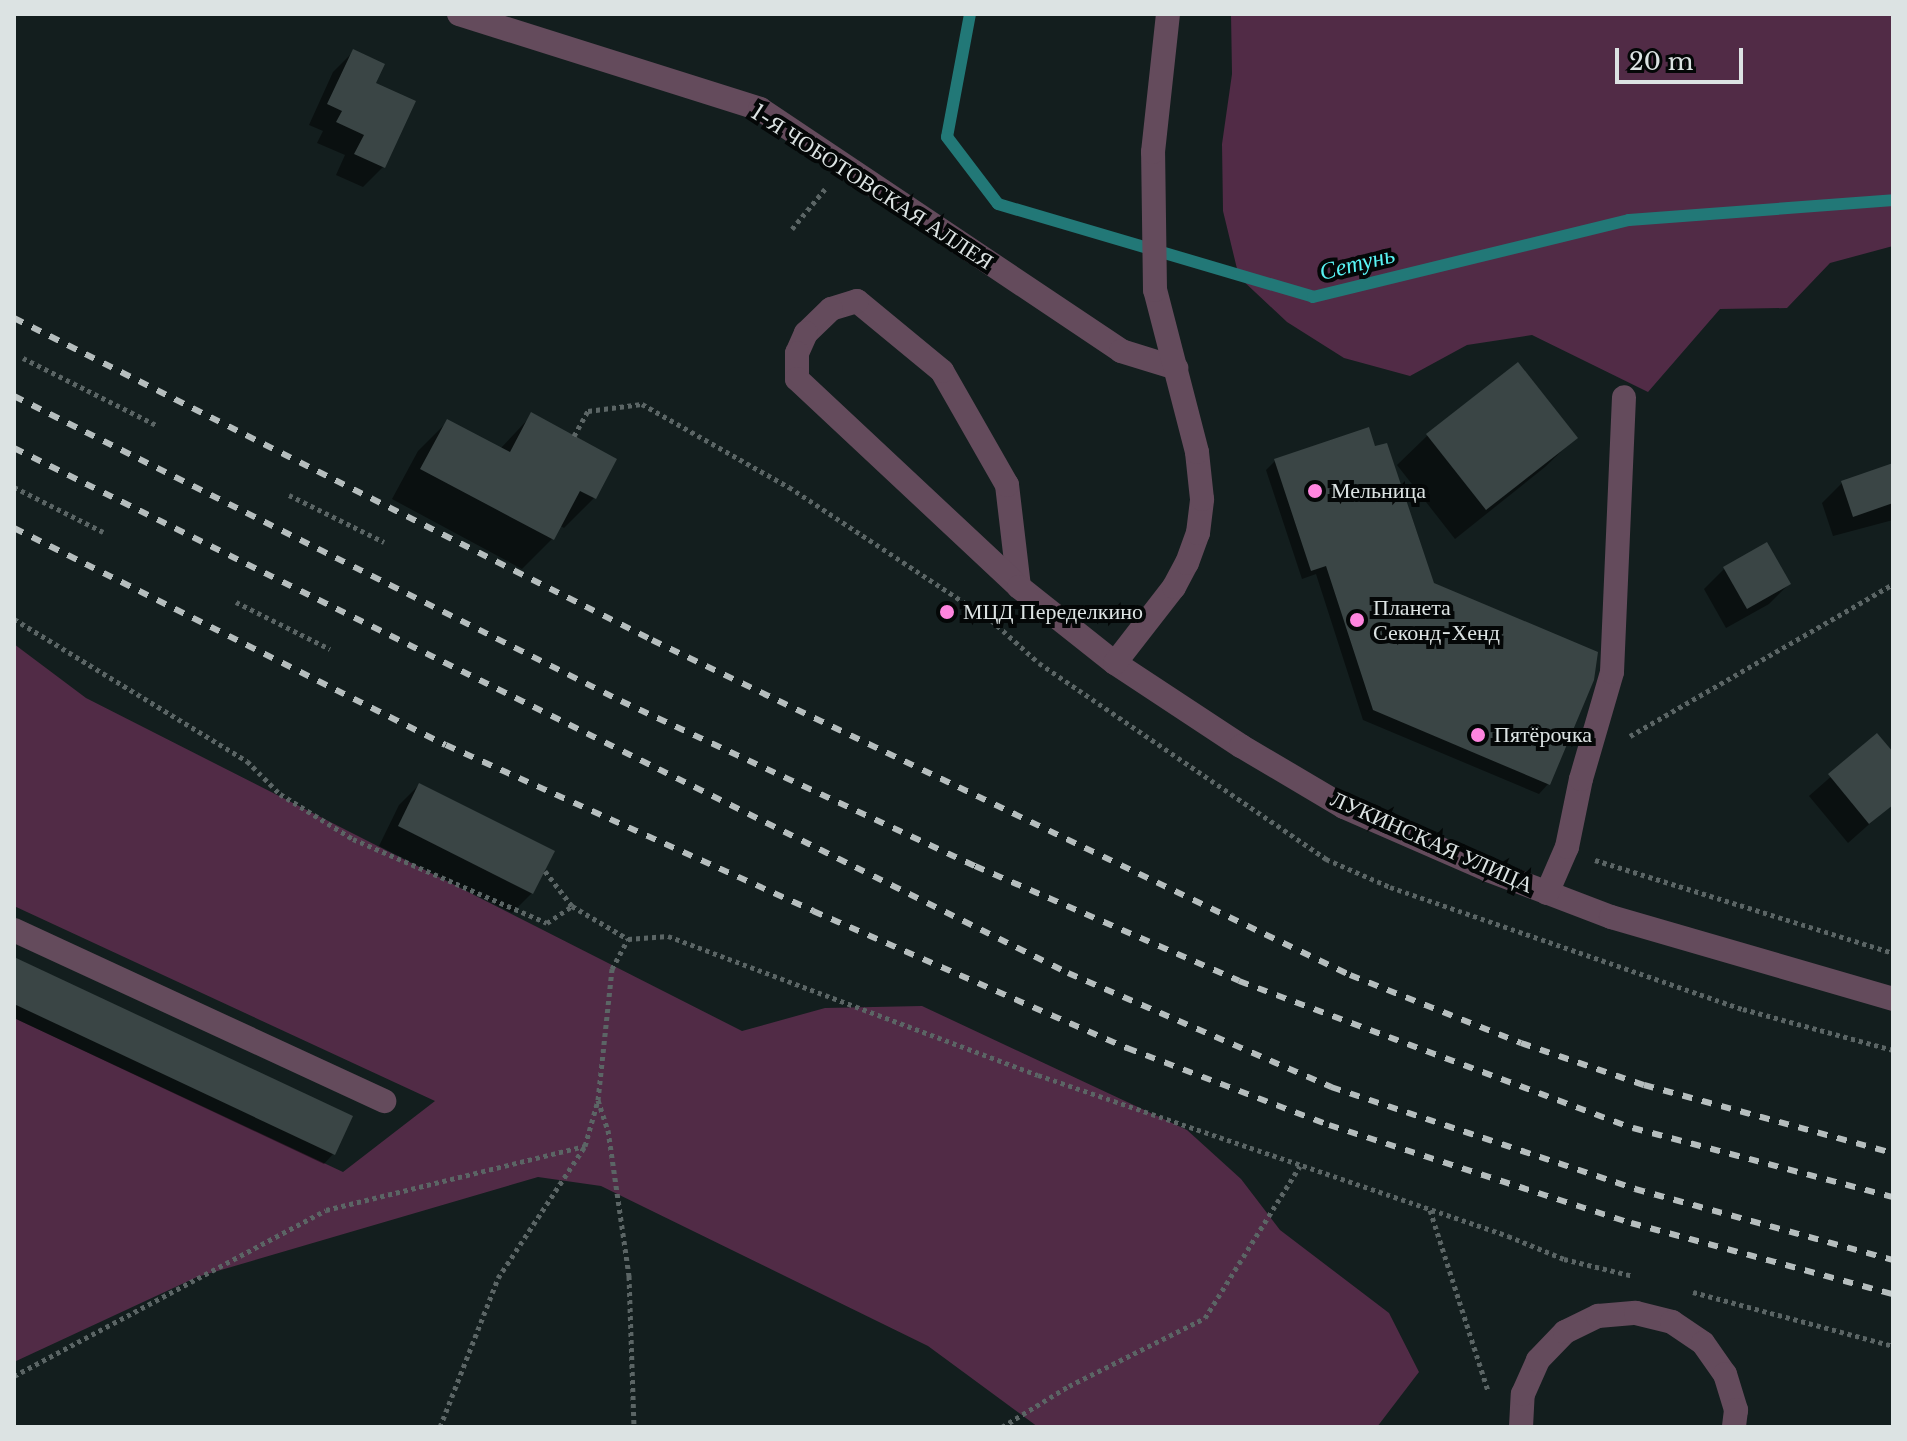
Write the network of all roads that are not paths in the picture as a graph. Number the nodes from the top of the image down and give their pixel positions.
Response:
1 (459, 14) edge
2 (1168, 14) edge
3 (1176, 368) junction
4 (1624, 397) dead end
5 (1019, 587) junction
6 (1115, 663) junction
7 (1547, 893) junction
8 (14, 930) edge
9 (1893, 999) edge
10 (384, 1101) dead end
11 (1521, 1427) edge
12 (1734, 1427) edge

1 - 3 street, 1-Я ЧОБОТОВСКАЯ АЛЛЕЯ
2 - 3 street
3 - 6 street
4 - 7 street
5 - 5 street, ЛУКИНСКАЯ УЛИЦА
5 - 6 street, ЛУКИНСКАЯ УЛИЦА
6 - 7 street, ЛУКИНСКАЯ УЛИЦА
7 - 9 street, ЛУКИНСКАЯ УЛИЦА
8 - 10 street
11 - 12 street

